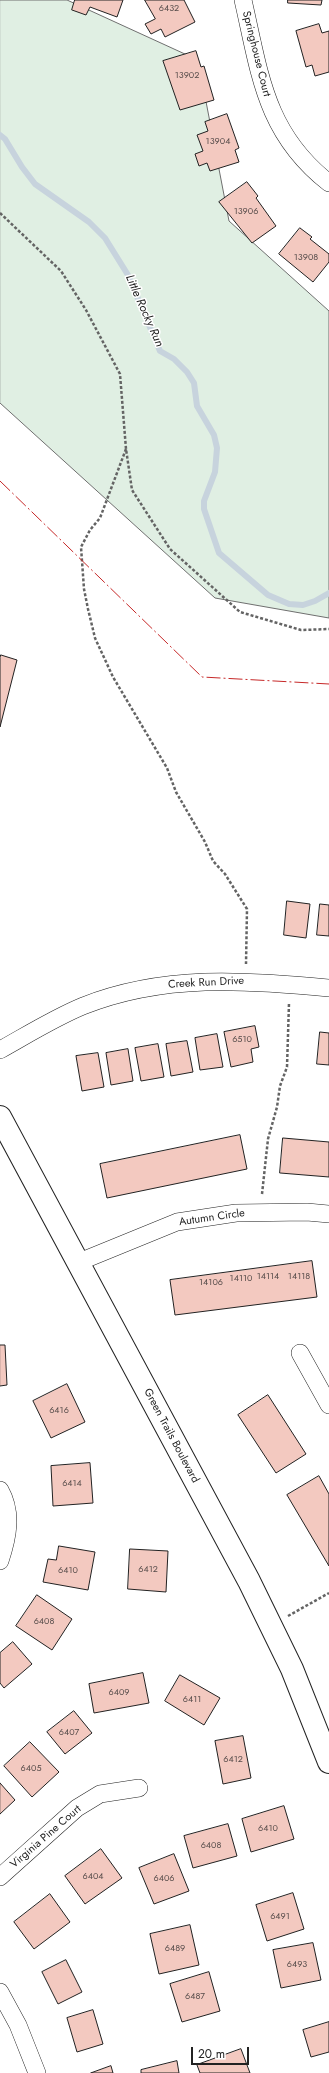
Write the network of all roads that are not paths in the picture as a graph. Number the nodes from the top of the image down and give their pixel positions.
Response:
1 (243, 0) edge
2 (329, 183) edge
3 (329, 988) edge
4 (0, 1050) edge
5 (0, 1117) edge
6 (329, 1214) edge
7 (78, 1262) junction
8 (300, 1353) dead end
9 (329, 1405) edge
10 (0, 1490) edge
11 (0, 1561) edge
12 (329, 1762) edge
13 (139, 1788) dead end
14 (0, 1877) edge
15 (0, 1992) edge
16 (37, 2073) edge

1 - 2 street, Springhouse Court
3 - 4 street, Creek Run Drive
5 - 7 street, Green Trails Boulevard
6 - 7 street, Autumn Circle
7 - 12 street, Green Trails Boulevard
8 - 9 street
10 - 11 street
13 - 14 street, Virginia Pine Court
15 - 16 street

